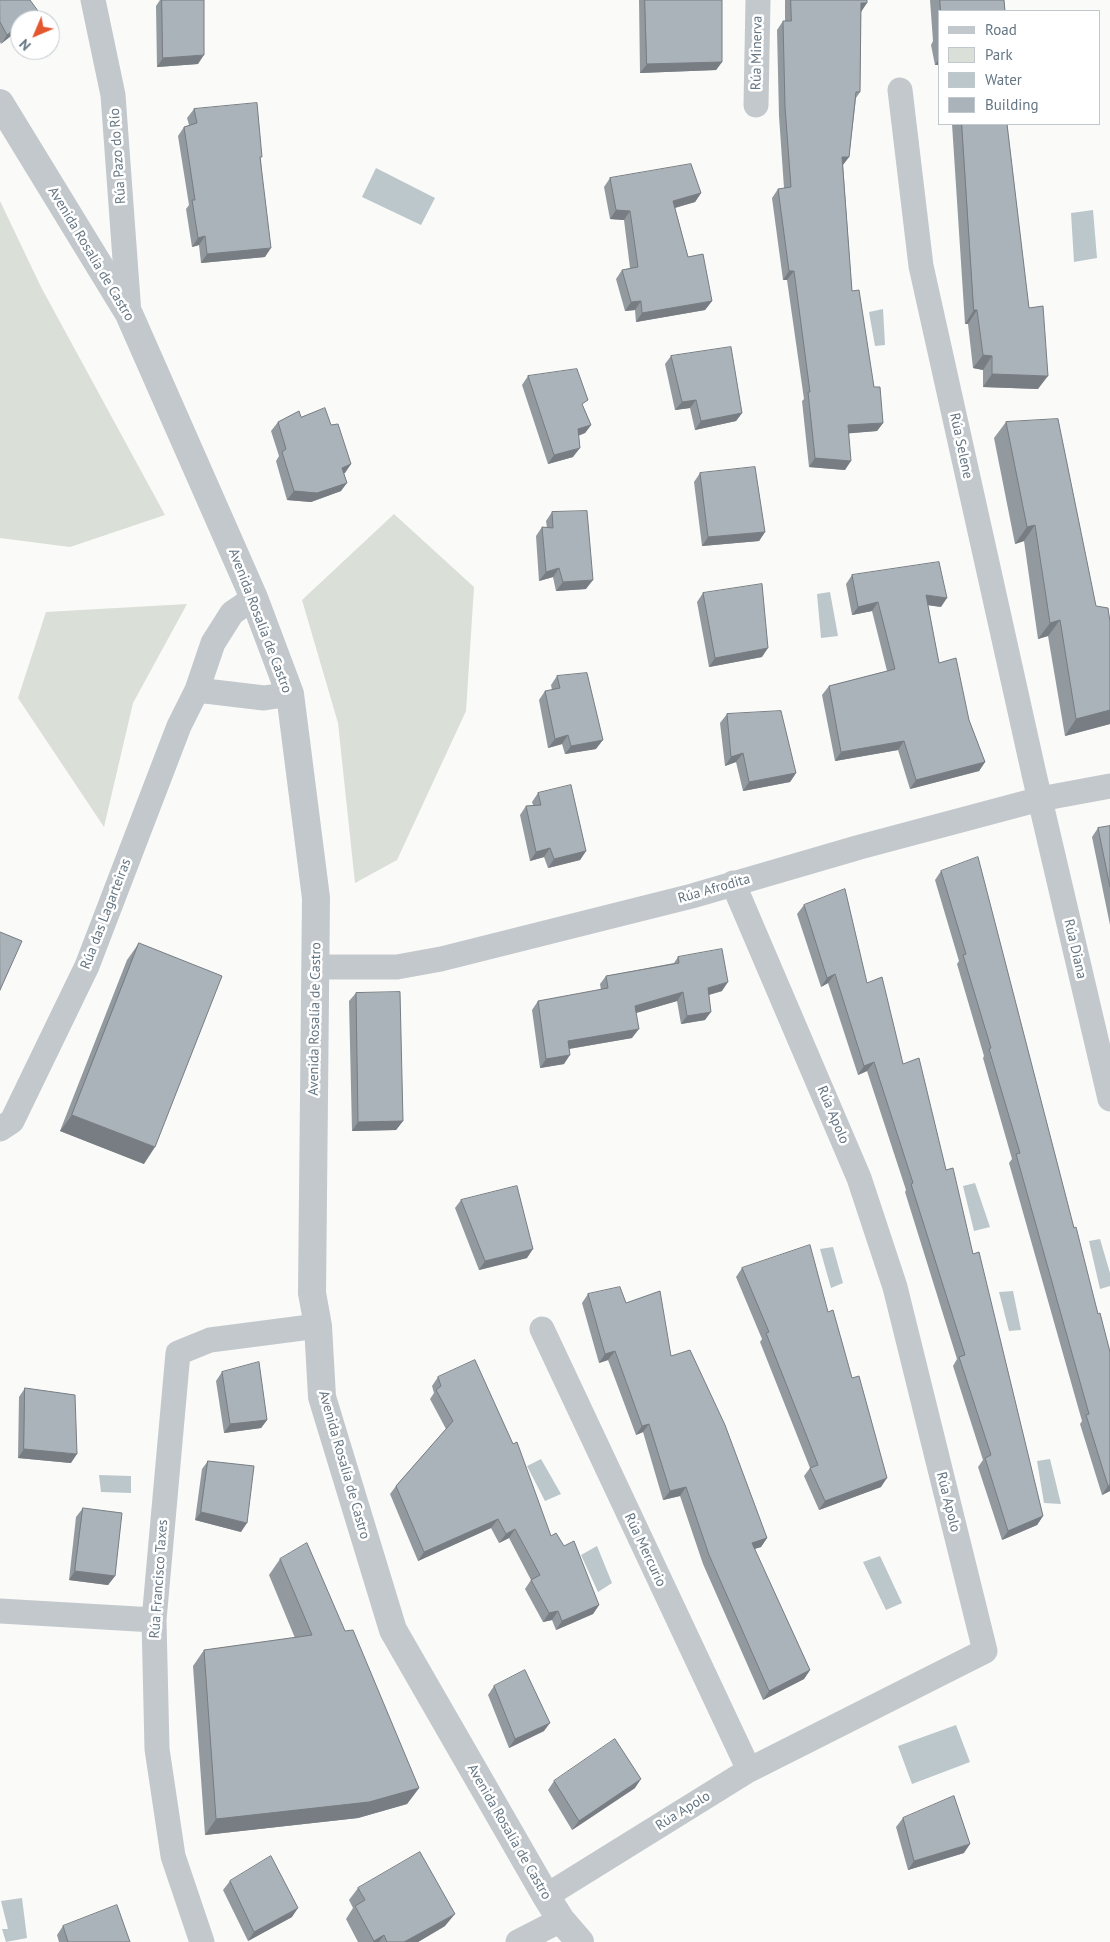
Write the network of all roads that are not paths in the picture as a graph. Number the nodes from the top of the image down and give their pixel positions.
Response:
1 (93, 0) edge
2 (758, 0) edge
3 (900, 90) dead end
4 (0, 103) edge
5 (756, 105) dead end
6 (129, 314) junction
7 (254, 598) junction
8 (197, 690) junction
9 (290, 694) junction
10 (1110, 786) edge
11 (1040, 799) junction
12 (733, 883) junction
13 (315, 967) junction
14 (1110, 1098) edge
15 (0, 1129) edge
16 (318, 1326) junction
17 (542, 1329) dead end
18 (0, 1611) edge
19 (154, 1620) junction
20 (749, 1770) junction
21 (546, 1896) junction
22 (561, 1920) junction
23 (202, 1942) edge
24 (518, 1942) edge
25 (580, 1942) edge

1 - 6 street, Rúa Pazo do Río
2 - 5 street, Rúa Minerva
3 - 11 street, Rúa Selene
4 - 6 street, Avenida Rosalía de Castro
6 - 7 street, Avenida Rosalía de Castro
7 - 8 street, Rúa das Lagarteiras
7 - 9 street, Avenida Rosalía de Castro
8 - 9 street
8 - 15 street, Rúa das Lagarteiras
9 - 13 street, Avenida Rosalía de Castro
10 - 11 street, Rúa Afrodita
11 - 12 street, Rúa Afrodita
11 - 14 street, Rúa Diana
12 - 13 street, Rúa Afrodita
12 - 20 street, Rúa Apolo
13 - 16 street, Avenida Rosalía de Castro
16 - 19 street, Rúa Francisco Taxes
16 - 21 street, Avenida Rosalía de Castro
17 - 20 street, Rúa Mercurio
18 - 19 street
19 - 23 street, Rúa Francisco Taxes
20 - 21 street, Rúa Apolo
21 - 22 street, Avenida Rosalía de Castro
22 - 24 street
22 - 25 street, Avenida Rosalía de Castro

